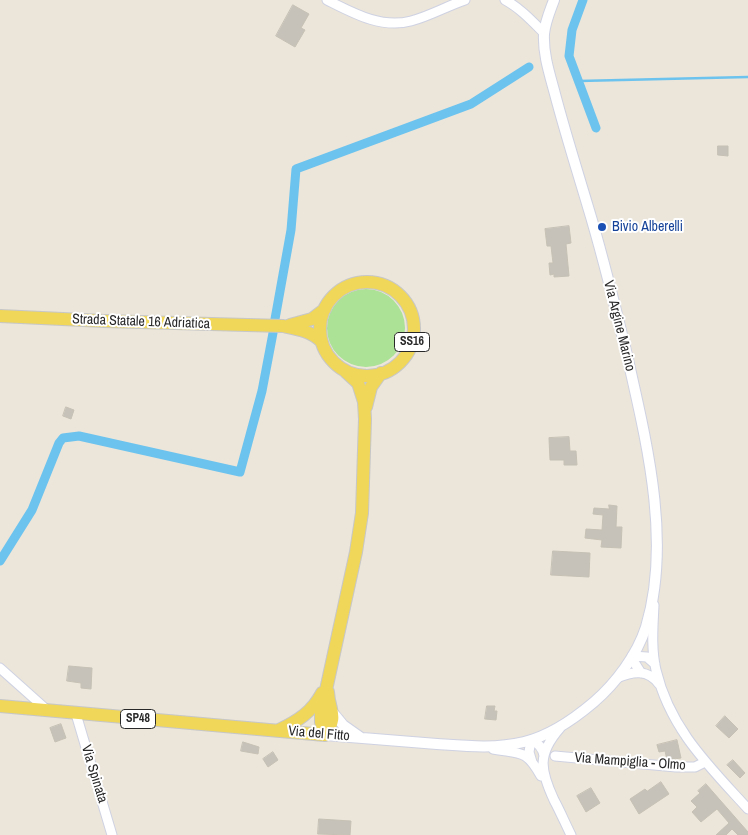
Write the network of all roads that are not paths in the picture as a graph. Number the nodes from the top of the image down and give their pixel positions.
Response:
1 (327, 0) edge
2 (465, 0) edge
3 (505, 0) edge
4 (554, 0) edge
5 (544, 33) junction
6 (325, 309) junction
7 (0, 316) edge
8 (283, 326) junction
9 (322, 342) junction
10 (344, 370) junction
11 (381, 373) junction
12 (365, 419) junction
13 (654, 590) junction
14 (632, 656) junction
15 (655, 664) junction
16 (0, 668) edge
17 (641, 673) junction
18 (617, 678) junction
19 (328, 680) junction
20 (662, 689) junction
21 (0, 706) edge
22 (47, 710) junction
23 (76, 714) junction
24 (334, 714) junction
25 (564, 724) junction
26 (277, 731) junction
27 (325, 735) junction
28 (360, 738) junction
29 (531, 740) junction
30 (488, 747) junction
31 (544, 756) junction
32 (555, 756) dead end
33 (532, 762) junction
34 (705, 762) junction
35 (549, 789) junction
36 (748, 809) edge
37 (112, 835) edge
38 (571, 835) edge

1 - 2 street
3 - 5 street
4 - 5 street, Via Argine Marino / SP48
5 - 13 street, Via Argine Marino / SP48
6 - 8 main road, Strada Statale 16 Adriatica
6 - 9 main road
6 - 11 main road, Strada Statale 16 Adriatica / SS16
7 - 8 main road, Strada Statale 16 Adriatica
8 - 9 main road, Strada Statale 16 Adriatica
9 - 10 main road, Strada Statale 16 Adriatica
10 - 11 main road
10 - 12 main road
11 - 12 main road
12 - 19 main road
13 - 14 street, Via Argine Marino / SP48
13 - 15 street
14 - 15 street
14 - 17 street
14 - 18 street, Via del Fitto / SP48
15 - 20 street
16 - 22 street
17 - 18 street
17 - 20 street
18 - 25 street, Via del Fitto / SP48
19 - 24 main road
19 - 26 main road
19 - 27 main road
20 - 34 street
21 - 22 main road, Via del Fitto / SP48
22 - 23 main road, Via del Fitto / SP48
23 - 26 main road, Via del Fitto / SP48
23 - 37 street, Via Spinata
24 - 27 main road
24 - 28 street
25 - 29 street, Via del Fitto / SP48
25 - 31 street
26 - 27 main road, Via del Fitto / SP48
27 - 28 street, Via del Fitto / SP48
28 - 30 street, Via del Fitto / SP48
29 - 30 street, Via del Fitto / SP48
29 - 31 street
29 - 33 street
30 - 33 street
31 - 35 street
32 - 34 street, Via Mampiglia - Olmo
33 - 35 street
34 - 36 street
35 - 38 street

